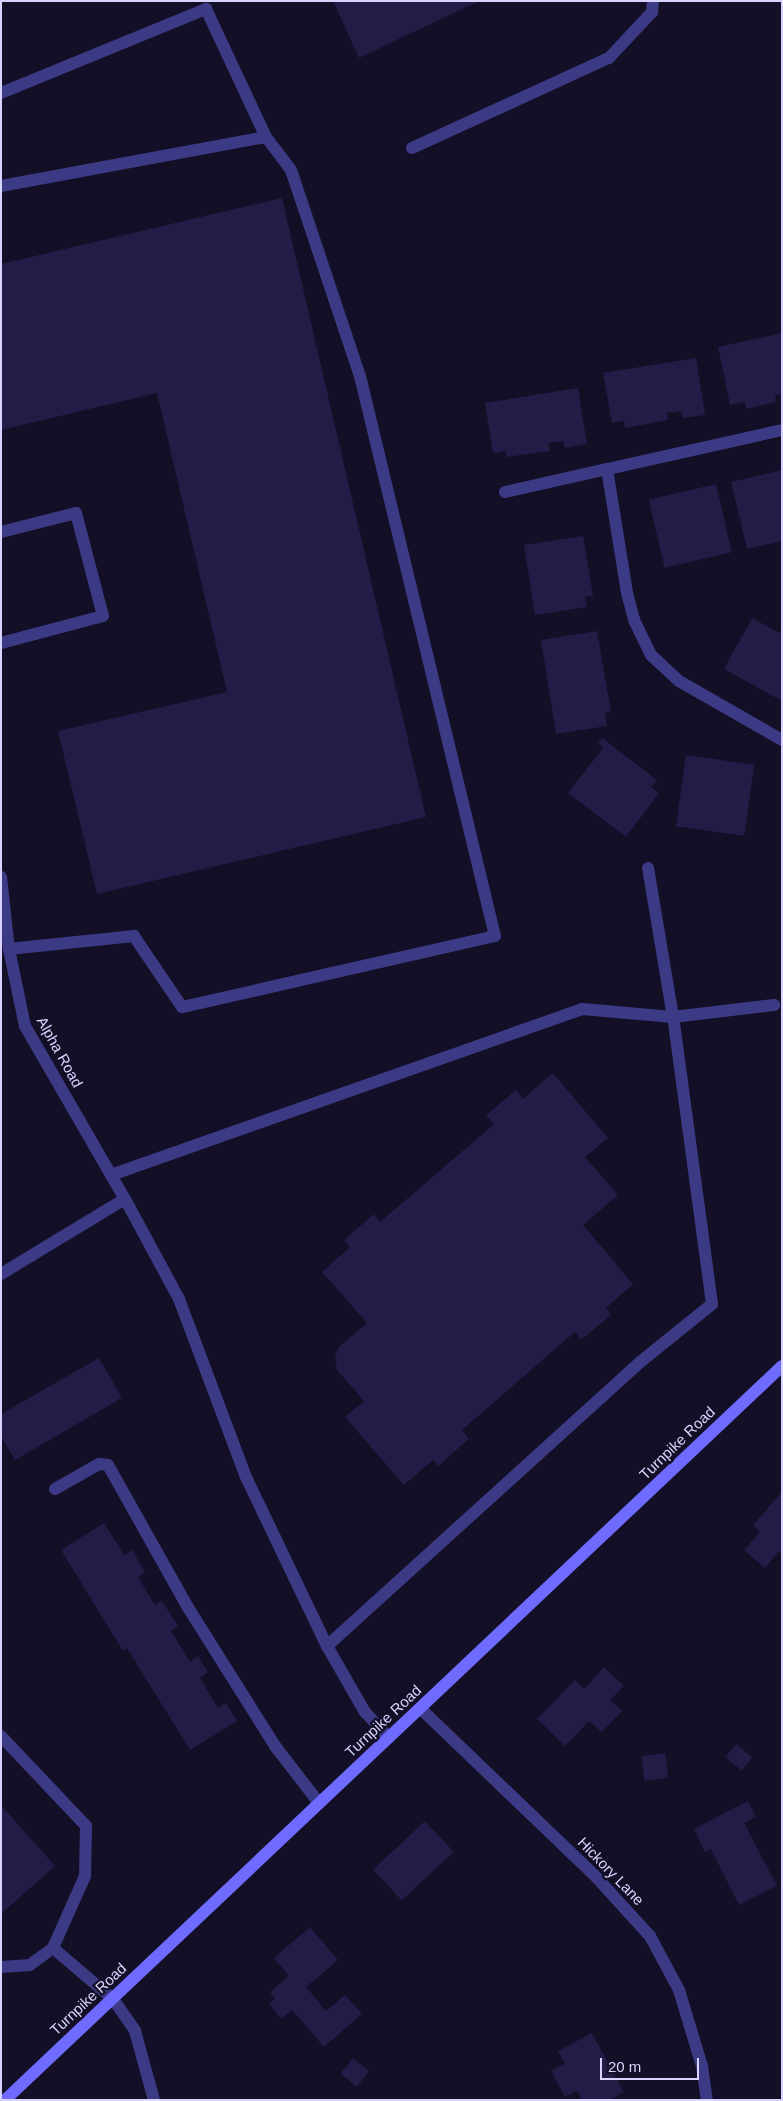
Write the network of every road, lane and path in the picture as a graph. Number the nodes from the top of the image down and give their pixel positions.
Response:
1 (653, 1) edge
2 (1, 93) edge
3 (266, 137) junction
4 (412, 148) dead end
5 (1, 186) edge
6 (782, 430) edge
7 (607, 469) junction
8 (505, 492) dead end
9 (1, 532) edge
10 (1, 643) edge
11 (782, 740) edge
12 (648, 868) dead end
13 (2, 880) edge
14 (9, 948) junction
15 (774, 1005) dead end
16 (673, 1017) junction
17 (111, 1175) junction
18 (125, 1200) junction
19 (1, 1274) edge
20 (782, 1366) edge
21 (55, 1489) dead end
22 (327, 1646) junction
23 (421, 1709) junction
24 (1, 1736) edge
25 (388, 1738) junction
26 (319, 1803) junction
27 (53, 1948) junction
28 (1, 1967) edge
29 (113, 1999) junction
30 (5, 2100) edge
31 (154, 2100) edge
32 (707, 2100) edge

1 - 4 street
2 - 3 street
3 - 5 street
3 - 14 street
6 - 7 street
7 - 8 street
7 - 11 street
9 - 10 street
12 - 16 street
13 - 14 street, Alpha Road
14 - 17 street, Alpha Road
15 - 16 street
16 - 17 street
16 - 22 street
17 - 18 street, Alpha Road
18 - 19 street
18 - 22 street, Alpha Road
20 - 23 main road, Turnpike Road
21 - 26 street
22 - 25 street, Alpha Road
23 - 25 main road, Turnpike Road
23 - 32 street, Hickory Lane
24 - 27 street
25 - 26 main road, Turnpike Road
26 - 29 main road, Turnpike Road
27 - 28 street
27 - 29 street
29 - 30 main road, Turnpike Road
29 - 31 street

